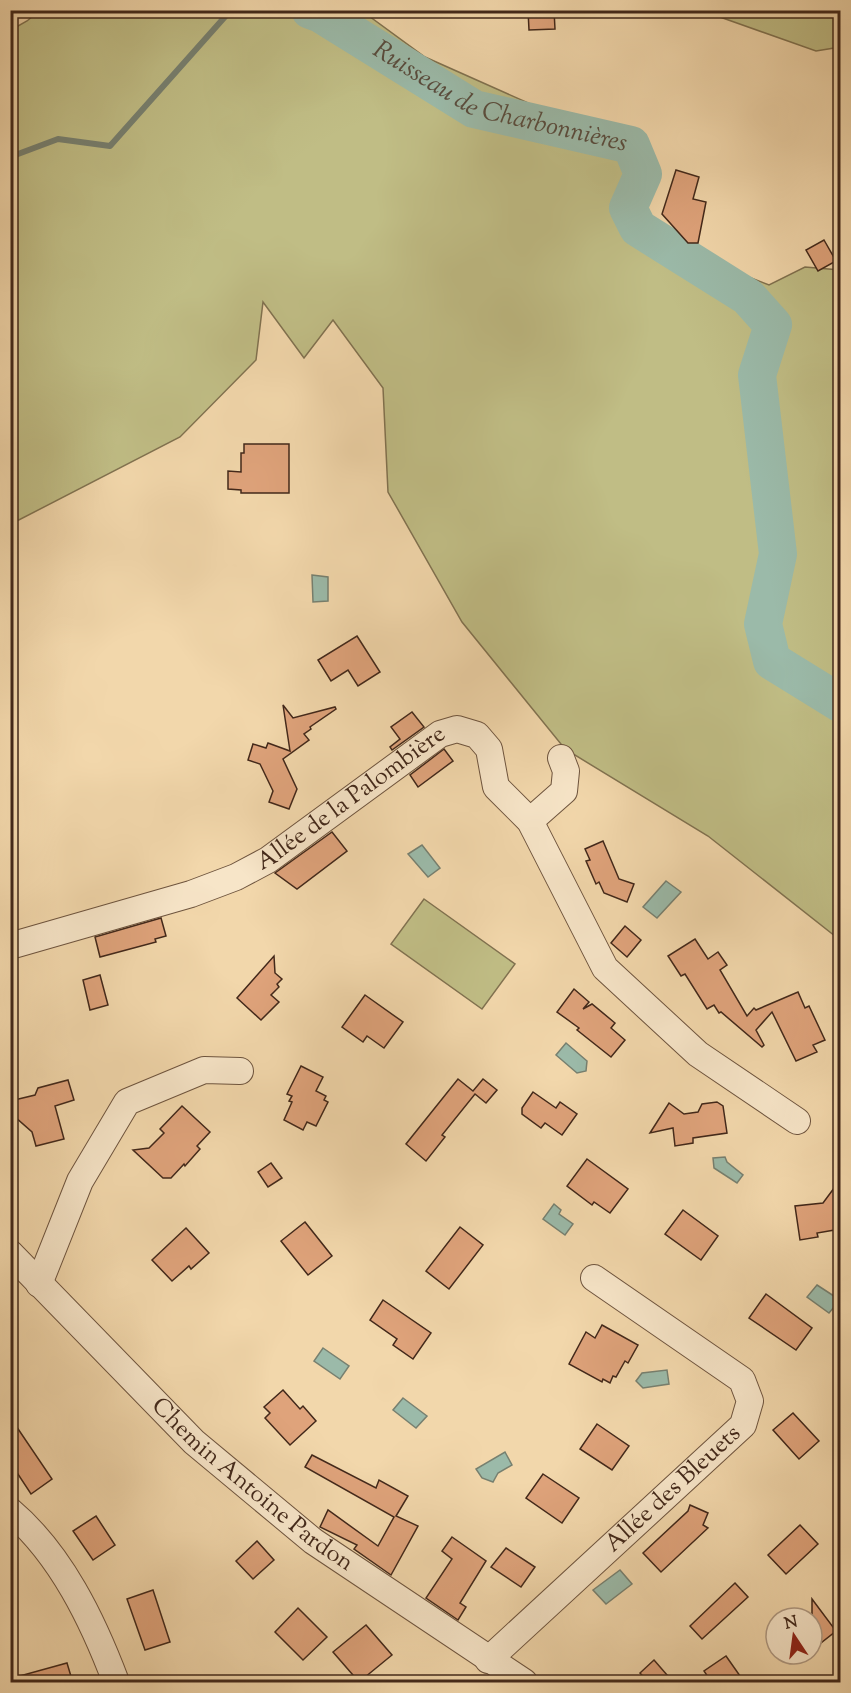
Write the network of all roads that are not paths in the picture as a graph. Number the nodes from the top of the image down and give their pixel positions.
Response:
1 (561, 758) dead end
2 (530, 821) junction
3 (10, 946) edge
4 (240, 1071) dead end
5 (797, 1121) dead end
6 (10, 1253) edge
7 (594, 1278) dead end
8 (39, 1284) junction
9 (10, 1511) edge
10 (488, 1660) junction
11 (116, 1683) edge
12 (524, 1683) edge

1 - 2 street
2 - 3 street, Allée de la Palombière
2 - 5 street, Allée de la Palombière
4 - 8 street
6 - 8 street, Chemin Antoine Pardon
7 - 10 street, Allée des Bleuets
8 - 10 street, Chemin Antoine Pardon
9 - 11 street
10 - 12 street, Chemin Antoine Pardon

